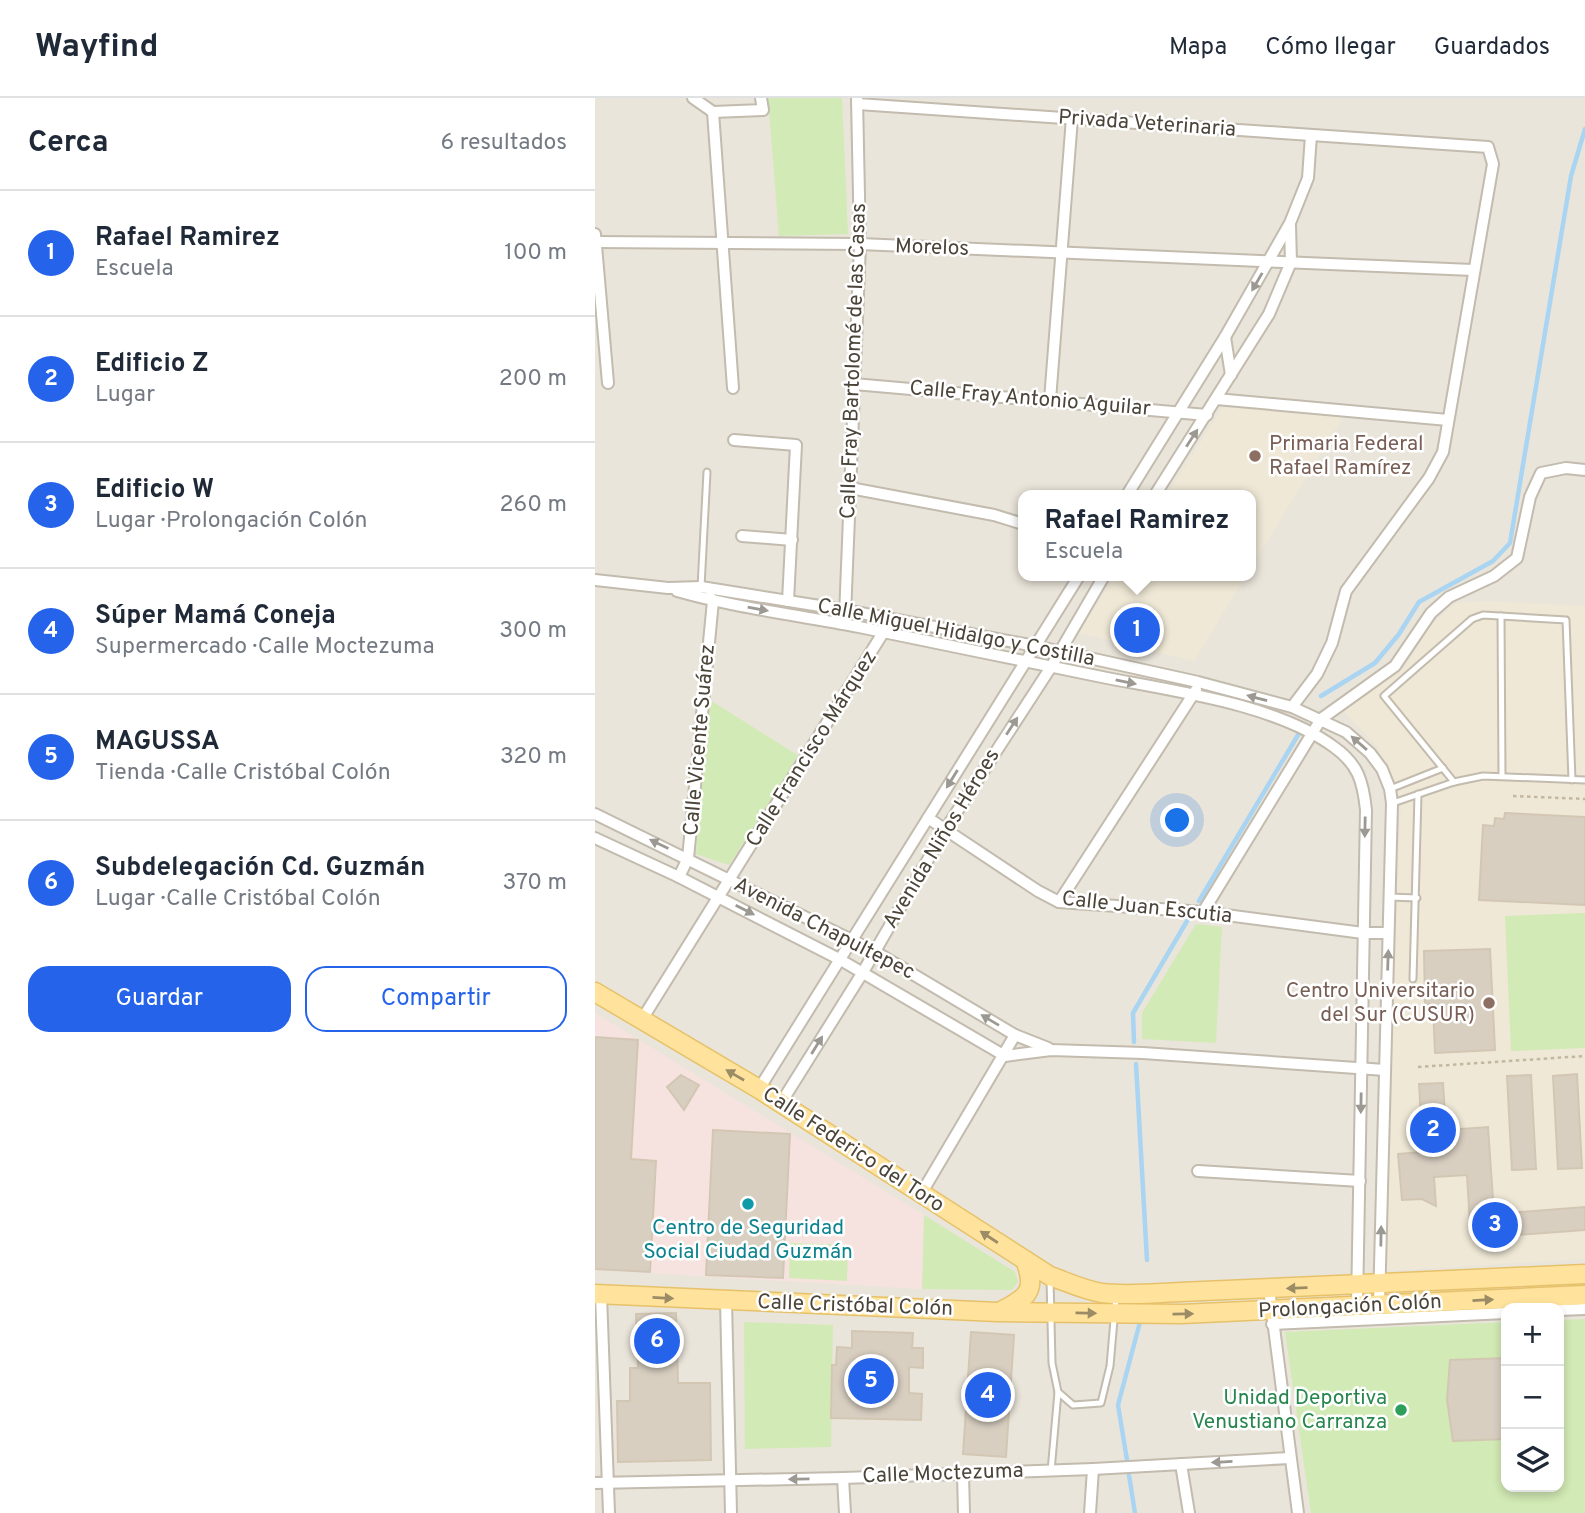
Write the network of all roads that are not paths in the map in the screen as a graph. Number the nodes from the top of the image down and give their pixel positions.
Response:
1 (693, 98) edge
2 (761, 98) edge
3 (857, 101) edge
4 (713, 112) junction
5 (1073, 118) junction
6 (1311, 135) junction
7 (1290, 223) junction
8 (595, 239) edge
9 (722, 244) junction
10 (860, 244) junction
11 (1061, 253) junction
12 (1269, 261) junction
13 (1291, 262) junction
14 (1473, 270) junction
15 (1225, 337) junction
16 (1231, 375) junction
17 (608, 383) dead end
18 (854, 384) junction
19 (733, 388) dead end
20 (1216, 399) junction
21 (1050, 400) junction
22 (1178, 411) junction
23 (1207, 415) junction
24 (1448, 420) junction
25 (734, 440) dead end
26 (1585, 470) edge
27 (707, 472) dead end
28 (850, 488) junction
29 (1130, 490) edge
30 (1158, 490) edge
31 (1018, 522) edge
32 (741, 536) dead end
33 (792, 540) junction
34 (595, 580) edge
35 (1076, 581) edge
36 (1101, 581) edge
37 (701, 587) junction
38 (668, 589) junction
39 (713, 601) junction
40 (787, 601) junction
41 (845, 610) junction
42 (1501, 616) junction
43 (888, 618) junction
44 (844, 624) junction
45 (885, 632) junction
46 (1035, 646) junction
47 (1059, 652) junction
48 (1025, 662) junction
49 (1051, 667) junction
50 (1198, 682) junction
51 (1195, 696) junction
52 (1292, 707) junction
53 (1321, 719) junction
54 (1311, 733) junction
55 (1443, 768) junction
56 (1502, 776) junction
57 (1572, 780) junction
58 (1585, 780) edge
59 (1454, 782) junction
60 (1390, 789) junction
61 (1418, 794) junction
62 (1392, 803) junction
63 (595, 814) edge
64 (928, 818) junction
65 (944, 830) junction
66 (595, 838) edge
67 (688, 858) junction
68 (679, 877) junction
69 (730, 880) junction
70 (719, 897) junction
71 (1389, 897) junction
72 (1417, 898) junction
73 (1059, 902) junction
74 (1203, 912) junction
75 (1363, 933) junction
76 (1388, 933) junction
77 (851, 939) junction
78 (874, 951) junction
79 (839, 959) junction
80 (863, 972) junction
81 (1413, 979) dead end
82 (595, 992) edge
83 (641, 1021) junction
84 (1016, 1035) junction
85 (1051, 1049) junction
86 (1005, 1056) junction
87 (1362, 1069) junction
88 (1385, 1070) junction
89 (759, 1089) junction
90 (781, 1103) junction
91 (1198, 1171) dead end
92 (1360, 1181) junction
93 (922, 1194) junction
94 (1025, 1260) junction
95 (1585, 1274) edge
96 (1050, 1276) junction
97 (1379, 1284) junction
98 (1357, 1286) junction
99 (1269, 1289) junction
100 (598, 1294) edge
101 (1116, 1294) junction
102 (1585, 1295) edge
103 (726, 1301) junction
104 (1357, 1305) junction
105 (1379, 1305) junction
106 (1585, 1309) edge
107 (1564, 1310) edge
108 (998, 1312) junction
109 (1051, 1313) junction
110 (1501, 1313) edge
111 (1114, 1314) junction
112 (1271, 1317) junction
113 (1058, 1392) junction
114 (1290, 1458) junction
115 (1181, 1464) junction
116 (1093, 1469) junction
117 (1051, 1471) junction
118 (963, 1474) junction
119 (843, 1478) junction
120 (730, 1479) junction
121 (595, 1483) edge
122 (608, 1483) junction
123 (609, 1513) edge
124 (731, 1513) edge
125 (845, 1513) edge
126 (964, 1513) edge
127 (1090, 1513) edge
128 (1189, 1513) edge
129 (1298, 1513) edge

1 - 4 street
2 - 4 street
3 - 5 street, Privada Veterinaria
3 - 10 street, Calle Fray Bartolomé de las Casas
4 - 9 street
5 - 6 street, Privada Veterinaria
5 - 11 street
6 - 7 street
6 - 14 street
7 - 12 street
7 - 13 street
8 - 9 street, Morelos
8 - 17 street
9 - 10 street, Morelos
9 - 19 street
10 - 11 street, Morelos
10 - 18 street, Calle Fray Bartolomé de las Casas
11 - 12 street, Morelos
11 - 21 street
12 - 13 street, Morelos
12 -> 15 street
13 - 14 street, Morelos
13 - 16 street
14 - 24 street
15 - 16 street
15 - 22 street
16 - 20 street
18 - 21 street, Calle Fray Antonio Aguilar
18 - 28 street, Calle Fray Bartolomé de las Casas
20 - 23 street
20 - 24 street
21 - 22 street, Calle Fray Antonio Aguilar
22 - 23 street, Calle Fray Antonio Aguilar
22 - 29 street
30 -> 23 street
24 - 52 street
25 - 33 street
26 - 53 street
27 - 37 lane
28 - 31 street
28 - 41 street, Calle Fray Bartolomé de las Casas
32 - 33 street
33 - 40 street
34 - 38 street, Calle Miguel Hidalgo y Costilla
35 - 46 street, Avenida Niños Héroes
36 - 47 street, Avenida Niños Héroes
37 - 38 street, Calle Miguel Hidalgo y Costilla
37 - 39 street
37 - 40 street, Calle Miguel Hidalgo y Costilla
38 - 39 street, Calle Miguel Hidalgo y Costilla
39 -> 44 street, Calle Miguel Hidalgo y Costilla
39 - 67 street, Calle Vicente Suárez
40 - 41 street, Calle Miguel Hidalgo y Costilla
41 - 43 street, Calle Miguel Hidalgo y Costilla
41 - 44 street, Calle Fray Bartolomé de las Casas
42 - 55 lane
42 - 56 lane
42 - 57 lane
43 - 45 street, Calle Francisco Márquez
43 - 46 street, Calle Miguel Hidalgo y Costilla
44 - 45 street, Calle Miguel Hidalgo y Costilla
45 - 48 street, Calle Miguel Hidalgo y Costilla
45 - 69 street, Calle Francisco Márquez
46 - 47 street, Calle Miguel Hidalgo y Costilla
46 - 48 street, Avenida Niños Héroes
47 - 49 street, Avenida Niños Héroes
47 - 50 street, Calle Miguel Hidalgo y Costilla
48 - 49 street, Calle Miguel Hidalgo y Costilla
48 -> 64 street, Avenida Niños Héroes
49 -> 51 street, Calle Miguel Hidalgo y Costilla
65 -> 49 street, Avenida Niños Héroes
50 - 51 street
52 -> 50 street, Calle Miguel Hidalgo y Costilla
51 - 54 street, Calle Miguel Hidalgo y Costilla
51 - 73 street
52 - 53 street, Calle Miguel Hidalgo y Costilla
53 - 54 street
60 -> 53 street, Calle Miguel Hidalgo y Costilla
54 - 74 street
54 -> 75 street, Calle Miguel Hidalgo y Costilla
55 - 59 lane
55 - 60 lane
56 - 57 lane
56 - 59 lane
57 - 58 lane
59 - 61 lane
60 - 62 street, Calle Miguel Hidalgo y Costilla
61 - 62 lane
61 - 72 lane
62 - 71 street, Calle Miguel Hidalgo y Costilla
67 -> 63 street, Avenida Chapultepec
64 - 65 street, Calle Juan Escutia
64 - 77 street, Avenida Niños Héroes
65 - 73 street, Calle Juan Escutia
65 - 78 street, Avenida Niños Héroes
66 - 68 street, Avenida Chapultepec
67 - 68 street, Calle Vicente Suárez
67 - 69 street, Avenida Chapultepec
68 - 70 street, Avenida Chapultepec
69 - 70 street, Calle Francisco Márquez
69 - 77 street, Avenida Chapultepec
70 -> 79 street, Avenida Chapultepec
70 - 83 street, Calle Francisco Márquez
71 - 72 lane
71 - 76 street, Calle Miguel Hidalgo y Costilla
72 - 81 lane
73 - 74 street, Calle Juan Escutia
74 - 75 street, Calle Juan Escutia
75 - 76 street, Calle Juan Escutia
75 - 87 street, Calle Miguel Hidalgo y Costilla
88 -> 76 street, Calle Miguel Hidalgo y Costilla
77 - 78 street, Avenida Chapultepec
77 - 79 street, Avenida Niños Héroes
78 - 80 street, Avenida Niños Héroes
84 -> 78 street, Avenida Chapultepec
79 - 80 street, Avenida Chapultepec
79 - 89 street, Avenida Niños Héroes
80 - 86 street, Avenida Chapultepec
90 -> 80 street, Avenida Niños Héroes
82 - 83 main road, Calle Federico del Toro
89 -> 83 main road, Calle Federico del Toro
84 - 85 street, Avenida Chapultepec
84 - 86 street
85 - 86 street, Avenida Chapultepec
85 - 87 street, Avenida Chapultepec
86 - 93 street
87 - 88 street, Avenida Chapultepec
87 -> 92 street, Calle Miguel Hidalgo y Costilla
97 -> 88 street, Calle Miguel Hidalgo y Costilla
89 - 90 main road, Calle Federico del Toro
90 - 93 main road, Calle Federico del Toro
91 - 92 street
92 - 98 street, Calle Miguel Hidalgo y Costilla
94 -> 93 main road, Calle Federico del Toro
94 - 96 main road, Calle Federico del Toro
94 - 108 main road
95 - 97 main road, Prolongación Colón
96 - 101 main road, Calle Federico del Toro
96 - 109 lane
97 - 98 main road, Prolongación Colón
97 - 105 street, Calle Miguel Hidalgo y Costilla
98 -> 99 main road, Prolongación Colón
98 - 104 street, Calle Miguel Hidalgo y Costilla
99 - 101 main road, Prolongación Colón
99 - 112 street
100 -> 103 main road, Calle Cristóbal Colón
100 - 122 street
101 - 111 lane
105 -> 102 main road, Prolongación Colón
103 - 108 main road, Calle Cristóbal Colón
103 - 120 street
104 - 105 main road, Prolongación Colón
104 - 112 main road, Prolongación Colón
106 - 107 street
108 - 109 main road, Calle Cristóbal Colón
109 -> 111 main road, Calle Cristóbal Colón
109 - 113 lane
110 - 112 street, Prolongación Colón
111 -> 112 main road, Prolongación Colón
111 - 113 lane
112 - 114 street
113 - 117 lane
114 -> 115 street, Calle Moctezuma
114 - 129 street
115 - 116 street, Calle Moctezuma
115 - 128 street
116 - 117 street, Calle Moctezuma
116 - 127 street
117 - 118 street, Calle Moctezuma
118 - 119 street, Calle Moctezuma
118 - 126 street
119 -> 120 street, Calle Moctezuma
119 - 125 street
120 - 122 street, Calle Moctezuma
120 - 124 street
121 - 122 street, Calle Moctezuma
122 - 123 street

